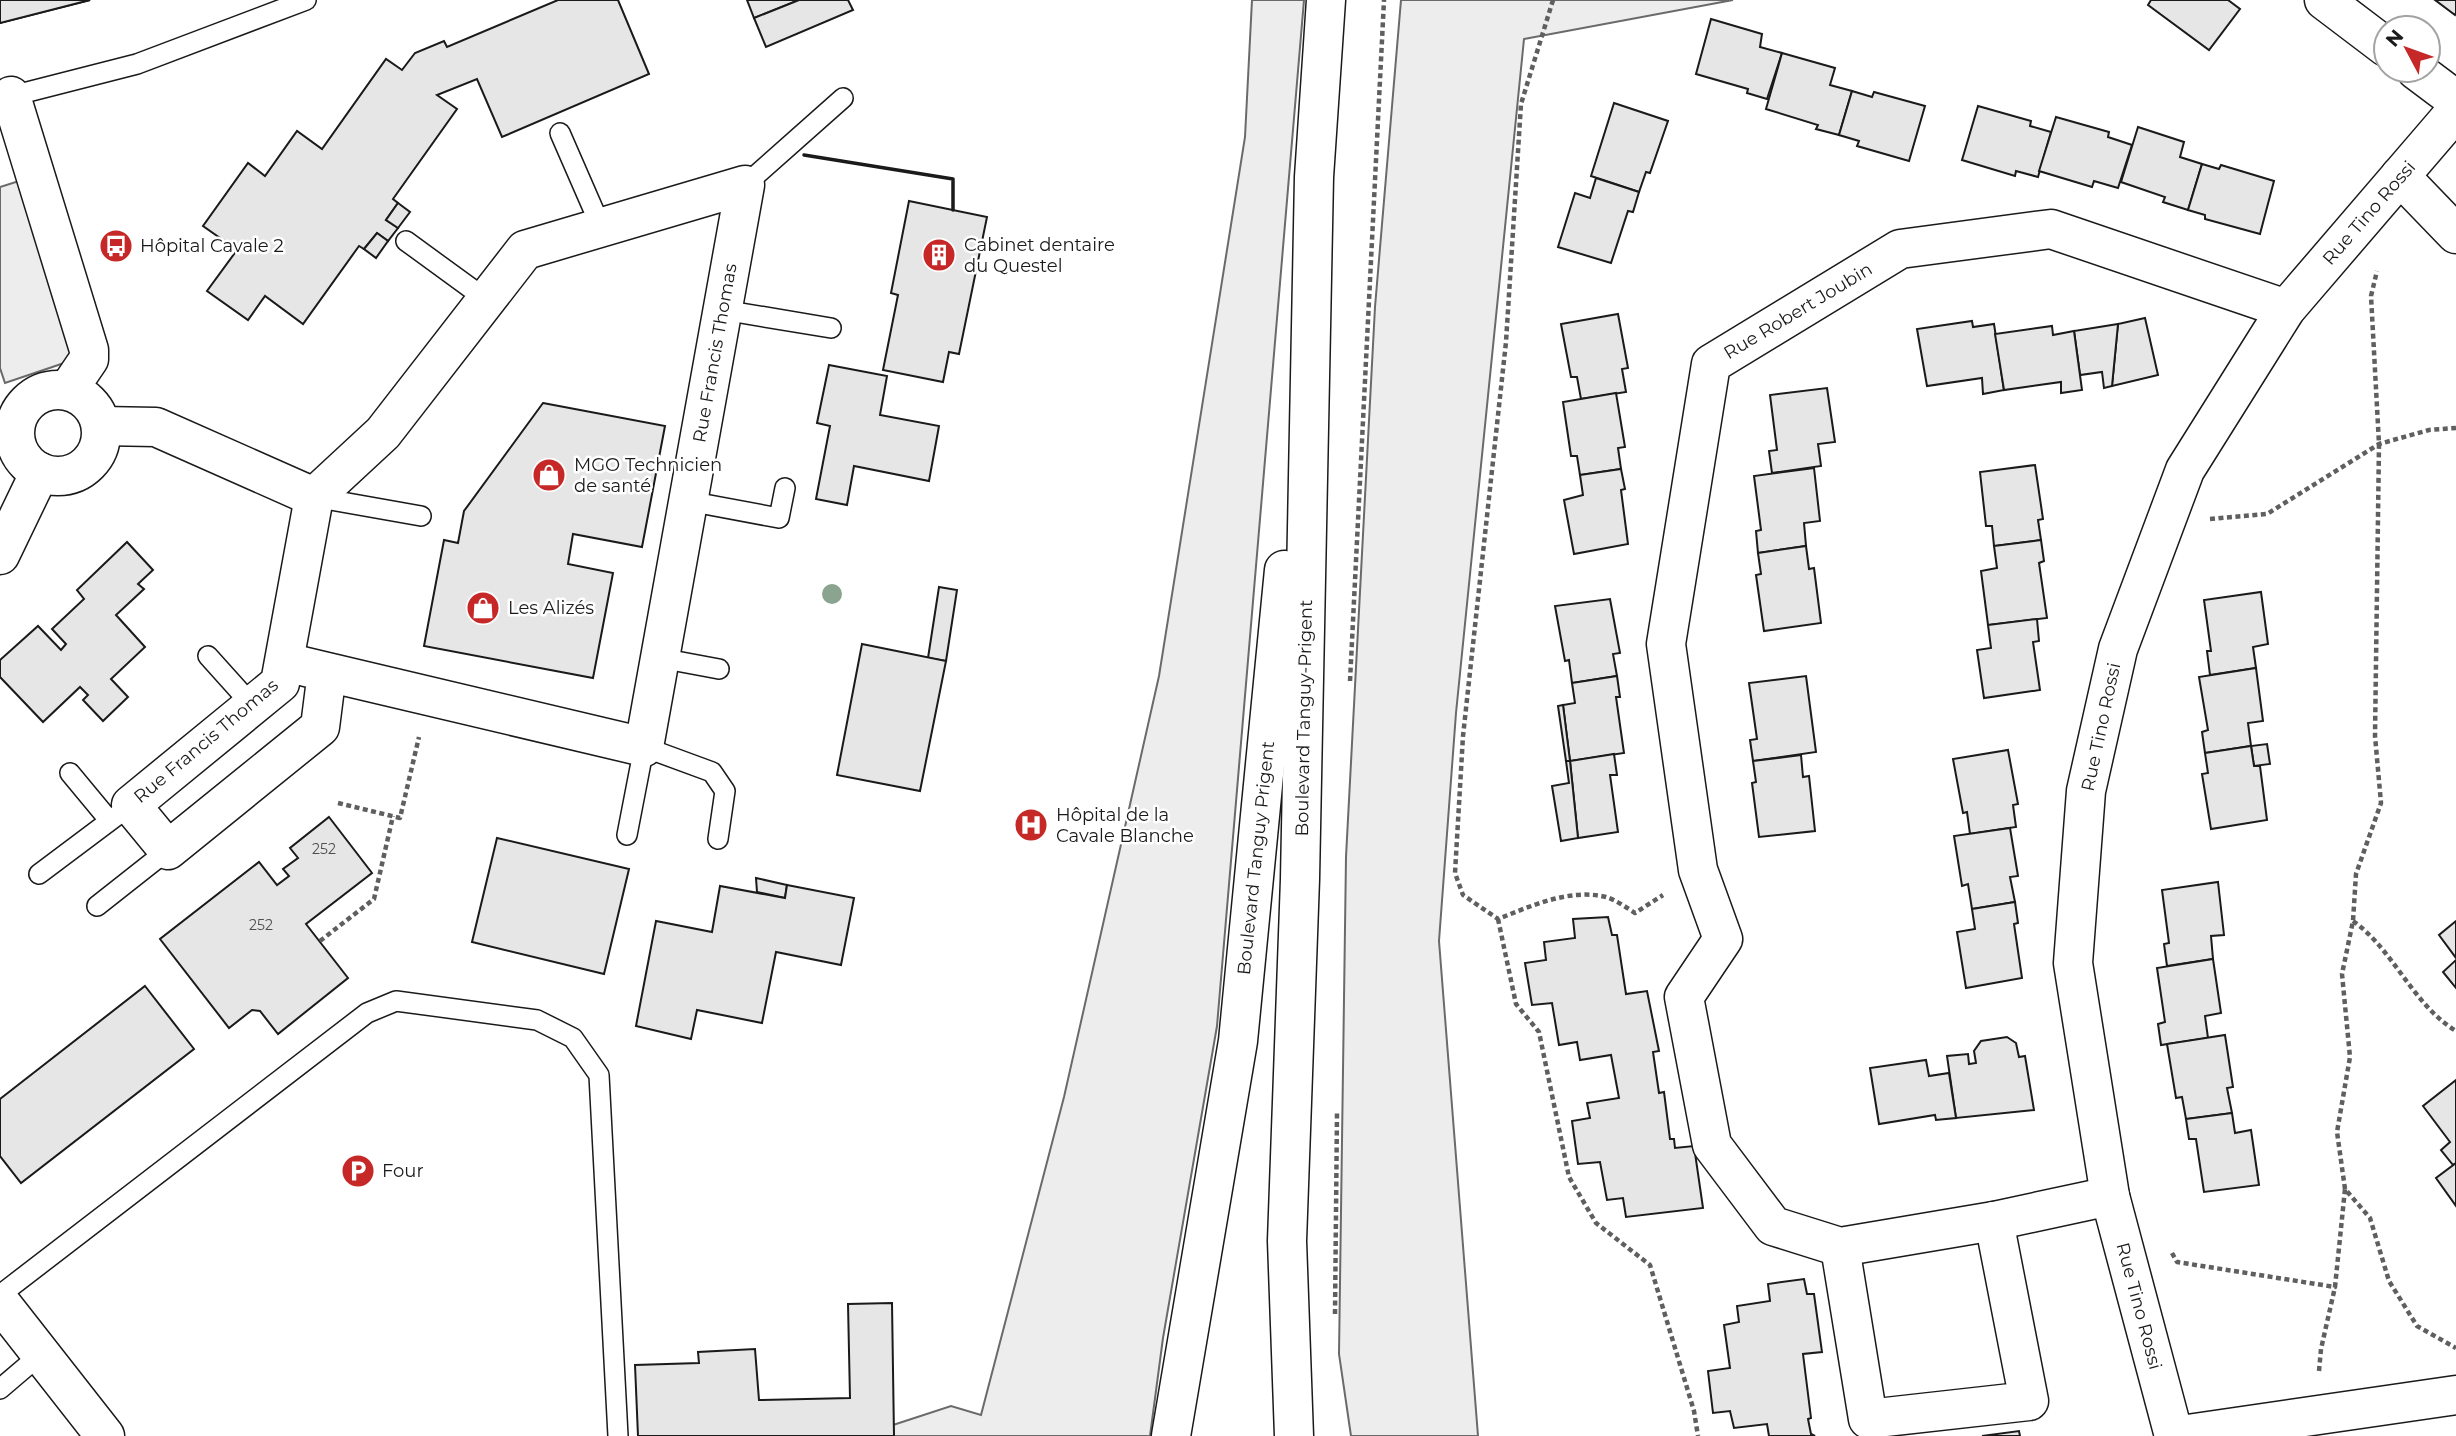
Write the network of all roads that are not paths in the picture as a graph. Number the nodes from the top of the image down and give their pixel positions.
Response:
1 (306, 0) edge
2 (1326, 0) edge
3 (2324, 0) edge
4 (2372, 36) edge
5 (2435, 84) edge
6 (5, 97) edge
7 (843, 98) dead end
8 (2456, 100) edge
9 (2456, 111) edge
10 (560, 133) dead end
11 (2400, 176) junction
12 (745, 185) junction
13 (601, 227) junction
14 (2456, 234) edge
15 (406, 241) dead end
16 (1314, 275) junction
17 (487, 300) junction
18 (2286, 309) junction
19 (723, 310) junction
20 (831, 328) dead end
21 (68, 390) junction
22 (9, 407) edge
23 (101, 426) junction
24 (40, 472) junction
25 (785, 488) dead end
26 (314, 497) junction
27 (688, 501) junction
28 (421, 516) dead end
29 (0, 555) edge
30 (208, 656) dead end
31 (660, 658) junction
32 (285, 662) junction
33 (719, 669) dead end
34 (327, 672) junction
35 (252, 705) junction
36 (644, 747) junction
37 (70, 773) dead end
38 (120, 812) junction
39 (626, 835) dead end
40 (718, 839) dead end
41 (168, 850) junction
42 (39, 874) dead end
43 (97, 906) dead end
44 (2110, 1196) junction
45 (1994, 1221) junction
46 (1840, 1247) junction
47 (0, 1295) edge
48 (0, 1301) edge
49 (41, 1354) junction
50 (0, 1389) edge
51 (2456, 1395) edge
52 (105, 1436) edge
53 (618, 1436) edge
54 (1171, 1436) edge
55 (1294, 1436) edge
56 (2174, 1436) edge

1 - 6 lane
2 - 16 street, Boulevard Tanguy-Prigent
3 - 4 street
5 - 8 street
6 - 21 street
7 - 12 lane
9 - 11 street, Rue Tino Rossi
10 - 13 lane
11 - 14 street
11 - 18 street, Rue Tino Rossi
12 - 13 street
12 - 19 street, Rue Francis Thomas
13 - 17 street
15 - 17 lane
16 - 54 street, Boulevard Tanguy Prigent
16 - 55 street, Boulevard Tanguy-Prigent
17 - 26 street
18 - 44 street, Rue Tino Rossi
18 - 46 street, Rue Robert Joubin
19 - 20 lane
19 - 27 street, Rue Francis Thomas
21 - 22 street
21 - 23 street
22 - 24 street
23 - 24 street
23 - 26 street
24 - 29 street
25 - 27 lane
26 - 28 lane
26 - 32 street, Rue Francis Thomas
27 - 31 street, Rue Francis Thomas
30 - 35 lane
31 - 33 lane
31 - 36 street, Rue Francis Thomas
32 - 34 street, Rue Francis Thomas
32 - 35 street, Rue Francis Thomas
34 - 36 street, Rue Francis Thomas
34 - 41 street
35 - 38 street, Rue Francis Thomas
36 - 39 lane
36 - 40 lane
37 - 38 lane
38 - 41 street, Rue Francis Thomas
38 - 42 lane
41 - 43 lane
44 - 45 street
44 - 56 street, Rue Tino Rossi
45 - 46 street
45 - 46 street
47 - 53 lane
48 - 49 street
49 - 50 lane
49 - 52 street
51 - 56 street

